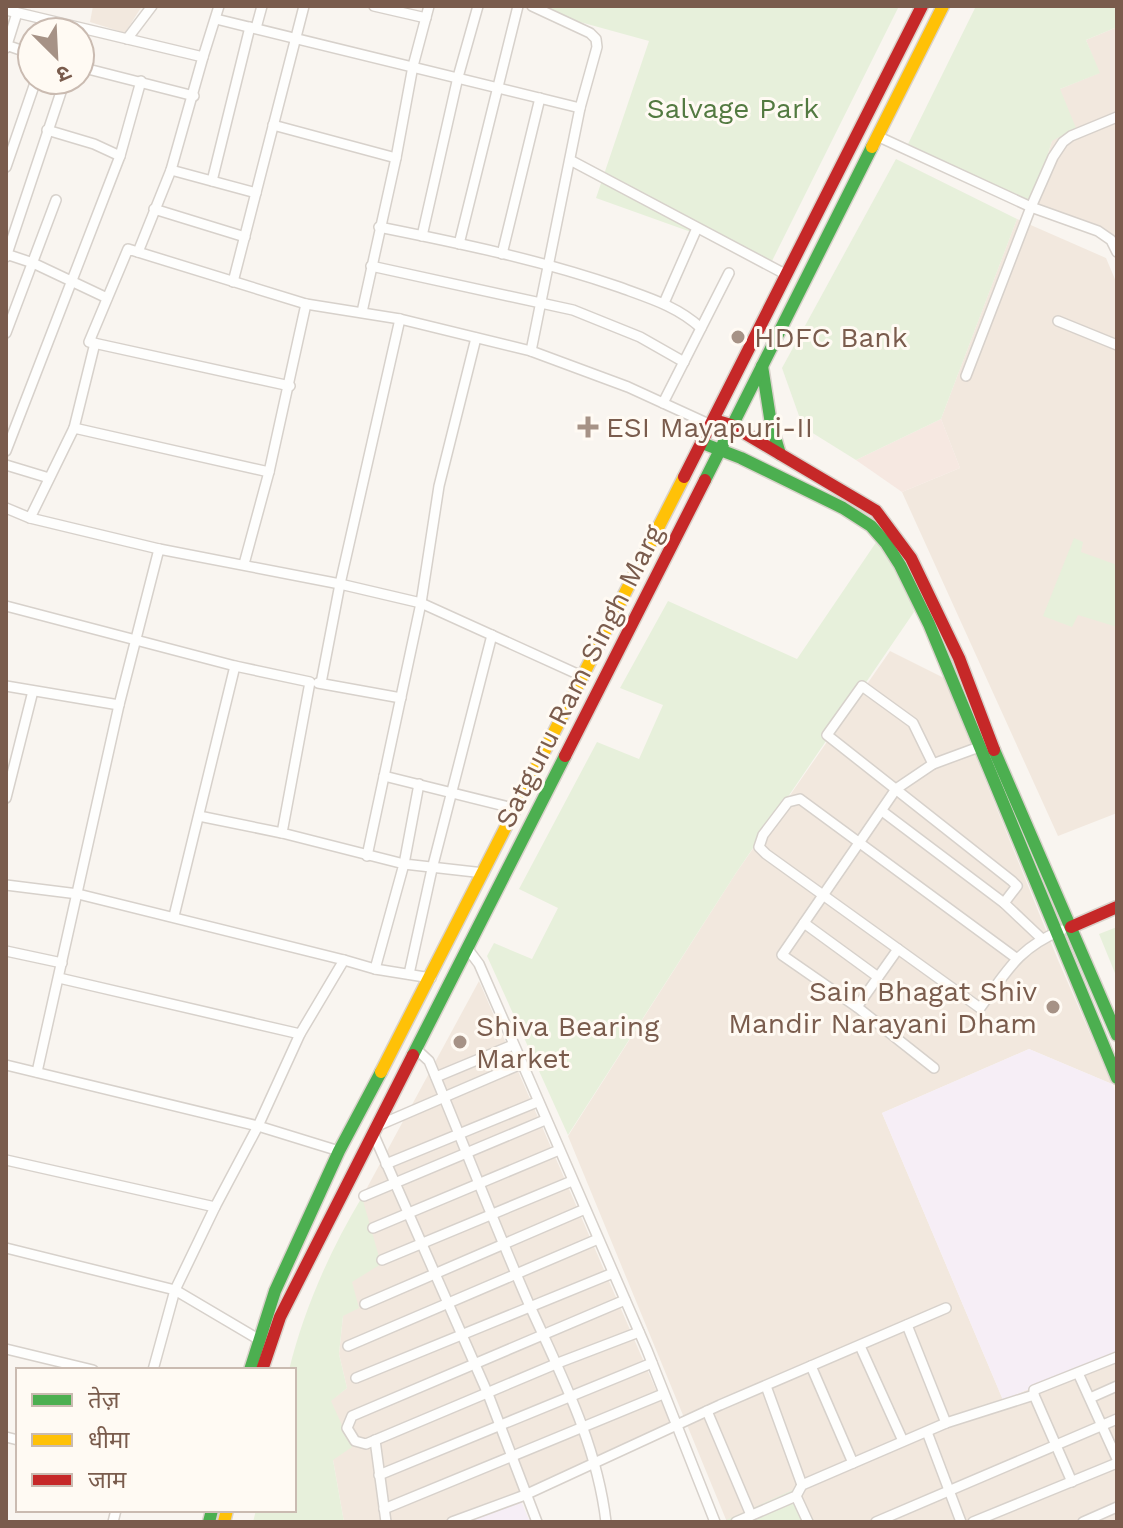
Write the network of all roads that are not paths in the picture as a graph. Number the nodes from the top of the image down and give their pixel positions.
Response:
1 (152, 6) edge
2 (219, 6) edge
3 (262, 6) edge
4 (304, 6) edge
5 (374, 6) edge
6 (429, 6) edge
7 (478, 6) edge
8 (518, 6) edge
9 (532, 6) edge
10 (922, 6) edge
11 (943, 6) edge
12 (6, 10) edge
13 (31, 11) edge
14 (17, 13) junction
15 (426, 18) junction
16 (216, 19) junction
17 (253, 27) junction
18 (296, 37) junction
19 (127, 39) junction
20 (6, 46) edge
21 (203, 57) junction
22 (413, 66) junction
23 (96, 71) edge
24 (458, 77) junction
25 (141, 81) junction
26 (498, 87) junction
27 (30, 96) edge
28 (59, 96) edge
29 (194, 96) junction
30 (540, 98) junction
31 (580, 108) junction
32 (1117, 117) edge
33 (273, 125) junction
34 (47, 130) junction
35 (877, 136) junction
36 (120, 156) junction
37 (396, 158) junction
38 (570, 160) junction
39 (6, 167) edge
40 (171, 170) junction
41 (212, 181) junction
42 (256, 193) junction
43 (56, 200) dead end
44 (1031, 207) junction
45 (154, 209) junction
46 (379, 227) junction
47 (697, 228) junction
48 (422, 236) junction
49 (245, 237) junction
50 (459, 244) junction
51 (138, 252) junction
52 (1117, 252) edge
53 (502, 254) junction
54 (6, 255) edge
55 (33, 263) junction
56 (371, 266) junction
57 (548, 266) junction
58 (729, 273) dead end
59 (785, 274) junction
60 (72, 282) junction
61 (233, 282) junction
62 (107, 298) junction
63 (541, 301) junction
64 (664, 303) junction
65 (306, 304) junction
66 (362, 312) junction
67 (400, 319) junction
68 (1058, 321) dead end
69 (701, 328) junction
70 (6, 333) edge
71 (476, 338) junction
72 (95, 343) junction
73 (1117, 345) edge
74 (531, 351) junction
75 (684, 362) junction
76 (762, 366) junction
77 (966, 376) dead end
78 (290, 386) junction
79 (663, 403) junction
80 (712, 422) junction
81 (731, 425) junction
82 (74, 428) junction
83 (702, 443) junction
84 (721, 449) junction
85 (6, 451) edge
86 (780, 454) junction
87 (6, 465) edge
88 (269, 472) junction
89 (49, 478) junction
90 (6, 508) edge
91 (30, 518) junction
92 (159, 549) junction
93 (244, 564) junction
94 (340, 584) junction
95 (421, 603) junction
96 (6, 606) edge
97 (492, 635) junction
98 (135, 639) junction
99 (235, 666) junction
100 (584, 677) junction
101 (316, 682) junction
102 (6, 686) edge
103 (33, 691) junction
104 (401, 698) junction
105 (119, 705) junction
106 (979, 747) junction
107 (933, 764) junction
108 (384, 776) junction
109 (419, 784) junction
110 (896, 789) junction
111 (452, 792) junction
112 (6, 798) edge
113 (517, 809) junction
114 (882, 811) junction
115 (199, 816) junction
116 (282, 833) junction
117 (859, 843) junction
118 (367, 856) junction
119 (404, 864) junction
120 (432, 869) junction
121 (484, 873) junction
122 (6, 885) edge
123 (78, 894) junction
124 (823, 895) junction
125 (1004, 903) junction
126 (1117, 907) edge
127 (174, 916) junction
128 (804, 923) junction
129 (1071, 927) junction
130 (1055, 933) junction
131 (1041, 938) junction
132 (467, 948) junction
133 (898, 949) junction
134 (6, 951) edge
135 (1016, 958) junction
136 (344, 960) junction
137 (62, 963) junction
138 (375, 969) junction
139 (409, 974) junction
140 (878, 977) junction
141 (59, 978) junction
142 (431, 978) junction
143 (857, 1007) junction
144 (300, 1034) junction
145 (1117, 1035) edge
146 (513, 1045) junction
147 (416, 1049) junction
148 (521, 1064) junction
149 (6, 1065) edge
150 (934, 1068) dead end
151 (37, 1072) junction
152 (436, 1077) junction
153 (1117, 1078) edge
154 (444, 1096) junction
155 (537, 1102) junction
156 (545, 1120) junction
157 (258, 1126) junction
158 (375, 1130) junction
159 (459, 1133) junction
160 (559, 1150) junction
161 (339, 1151) junction
162 (468, 1153) junction
163 (6, 1160) edge
164 (386, 1164) junction
165 (572, 1181) junction
166 (396, 1183) junction
167 (480, 1183) junction
168 (364, 1196) dead end
169 (215, 1207) junction
170 (585, 1209) junction
171 (492, 1213) junction
172 (409, 1214) junction
173 (373, 1228) dead end
174 (598, 1239) junction
175 (422, 1243) junction
176 (505, 1244) junction
177 (6, 1248) edge
178 (382, 1260) dead end
179 (613, 1273) junction
180 (434, 1274) junction
181 (517, 1274) junction
182 (175, 1290) junction
183 (625, 1300) junction
184 (365, 1304) dead end
185 (447, 1305) junction
186 (530, 1305) junction
187 (946, 1308) dead end
188 (907, 1325) junction
189 (639, 1332) junction
190 (460, 1334) junction
191 (544, 1334) junction
192 (258, 1339) junction
193 (348, 1346) dead end
194 (860, 1346) junction
195 (6, 1349) edge
196 (1117, 1357) edge
197 (558, 1363) junction
198 (652, 1363) junction
199 (474, 1365) junction
200 (811, 1366) junction
201 (85, 1368) edge
202 (154, 1368) edge
203 (251, 1368) edge
204 (263, 1368) edge
205 (1078, 1373) junction
206 (356, 1378) dead end
207 (766, 1386) junction
208 (1117, 1386) edge
209 (488, 1394) junction
210 (663, 1394) junction
211 (570, 1395) junction
212 (1034, 1395) junction
213 (1090, 1398) junction
214 (707, 1411) junction
215 (1117, 1419) edge
216 (946, 1423) junction
217 (499, 1424) junction
218 (676, 1425) junction
219 (1102, 1426) junction
220 (583, 1429) junction
221 (927, 1432) junction
222 (375, 1440) junction
223 (903, 1441) junction
224 (1056, 1445) junction
225 (512, 1455) junction
226 (1117, 1461) edge
227 (853, 1463) junction
228 (593, 1465) junction
229 (379, 1475) junction
230 (1072, 1482) junction
231 (802, 1485) junction
232 (949, 1492) junction
233 (525, 1495) junction
234 (796, 1496) junction
235 (1117, 1507) edge
236 (384, 1509) junction
237 (999, 1511) junction
238 (751, 1515) junction
239 (386, 1522) edge
240 (452, 1522) edge
241 (537, 1522) edge
242 (606, 1522) edge
243 (715, 1522) edge
244 (736, 1522) edge
245 (808, 1522) edge
246 (876, 1522) edge
247 (961, 1522) edge
248 (973, 1522) edge
249 (1004, 1522) edge
250 (1083, 1522) edge

1 - 19 street
2 - 16 street
3 - 17 street
4 - 18 street
5 - 15 street
6 - 15 street
7 - 24 street
8 - 26 street
9 - 31 street
10 - 59 main road, Satguru Ram Singh Marg
11 - 35 main road, Satguru Ram Singh Marg
12 - 14 street
13 - 14 street
13 - 19 street
14 - 20 street
15 - 22 street
16 - 17 street
16 - 21 street
17 - 18 street
17 - 41 street
18 - 22 street
18 - 33 street
19 - 21 street
21 - 29 street
22 - 24 street
22 - 37 street
23 - 25 street
24 - 26 street
24 - 48 street
25 - 29 street
25 - 36 street
26 - 30 street
26 - 50 street
27 - 39 street
28 - 34 street
29 - 40 street
30 - 31 street
30 - 53 street
31 - 38 street
32 - 44 street
33 - 37 street
33 - 42 street
34 - 36 street
34 - 54 street
35 - 44 street
35 - 76 main road, Satguru Ram Singh Marg
36 - 60 street
37 - 46 street
38 - 47 street
38 - 57 street
40 - 41 street
40 - 45 street
41 - 42 street
42 - 49 street
43 - 55 street
44 - 52 street
44 - 77 street
45 - 49 street
45 - 51 street
46 - 48 street
46 - 56 street
47 - 59 street
47 - 64 street
48 - 50 street
49 - 61 street
50 - 53 street
51 - 61 street
51 - 62 street
53 - 57 street
54 - 55 street
55 - 60 street
55 - 70 street
56 - 63 street
56 - 66 street
57 - 63 street
57 - 64 street
58 - 69 street
59 - 80 main road, Satguru Ram Singh Marg
60 - 62 street
60 - 85 street
61 - 65 street
62 - 72 street
63 - 74 street
63 - 75 street
64 - 69 street
65 - 66 street
65 - 78 street
66 - 67 street
67 - 71 street
67 - 94 street
68 - 73 street
69 - 75 street
71 - 74 street
71 - 95 street
72 - 78 street
72 - 82 street
74 - 79 street
75 - 79 street
76 - 81 main road, Satguru Ram Singh Marg
76 - 86 main road
78 - 88 street
79 - 80 street
80 - 81 main road
80 - 83 main road, Satguru Ram Singh Marg
81 - 84 main road, Satguru Ram Singh Marg
81 - 86 main road
82 - 88 street
82 - 89 street
83 - 84 main road
83 - 100 main road, Satguru Ram Singh Marg
84 - 106 main road
84 - 132 main road, Satguru Ram Singh Marg
86 - 129 main road
87 - 89 street
88 - 93 street
89 - 91 street
90 - 91 street
91 - 92 street
92 - 93 street
92 - 98 street
93 - 94 street
94 - 95 street
94 - 101 street
95 - 97 street
95 - 104 street
96 - 98 street
97 - 100 street
97 - 111 street
98 - 99 street
98 - 105 street
99 - 101 street
99 - 115 street
100 - 113 main road, Satguru Ram Singh Marg
101 - 104 street
101 - 116 street
102 - 103 street
103 - 105 street
103 - 112 street
104 - 108 street
105 - 123 street
106 - 107 street
106 - 130 main road
107 - 110 street
107 - 110 street
108 - 109 street
108 - 118 street
109 - 111 street
109 - 119 street
110 - 114 street
110 - 125 street
111 - 113 street
111 - 120 street
113 - 121 main road, Satguru Ram Singh Marg
114 - 117 street
114 - 125 street
115 - 116 street
115 - 127 street
116 - 118 street
117 - 124 street
117 - 124 street
117 - 135 street
118 - 119 street
119 - 120 street
119 - 138 street
120 - 121 street
120 - 139 street
121 - 142 main road, Satguru Ram Singh Marg
122 - 123 street
123 - 127 street
123 - 137 street
124 - 128 street
124 - 133 street
125 - 131 street
126 - 129 main road
127 - 136 street
128 - 140 street
128 - 143 street
129 - 130 street
129 - 145 main road
130 - 131 street
130 - 153 main road
131 - 135 street
132 - 146 street
132 - 147 main road, Satguru Ram Singh Marg
133 - 135 street
133 - 140 street
134 - 137 street
136 - 138 street
136 - 144 street
137 - 141 street
138 - 139 street
139 - 142 street
140 - 143 street
141 - 144 street
141 - 151 street
142 - 161 main road, Satguru Ram Singh Marg
143 - 150 street
144 - 157 street
146 - 148 street
146 - 152 street
147 - 152 street
147 - 158 main road, Satguru Ram Singh Marg
148 - 154 street
148 - 155 street
149 - 151 street
151 - 157 street
152 - 154 street
154 - 158 street
154 - 159 street
155 - 156 street
155 - 159 street
156 - 160 street
156 - 162 street
157 - 161 street
157 - 169 street
158 - 164 street
158 - 204 main road, Satguru Ram Singh Marg
159 - 162 street
159 - 164 street
160 - 165 street
160 - 167 street
161 - 192 main road, Satguru Ram Singh Marg
162 - 166 street
162 - 167 street
163 - 169 street
164 - 166 street
165 - 170 street
165 - 171 street
166 - 168 street
166 - 172 street
167 - 171 street
167 - 172 street
169 - 182 street
170 - 174 street
170 - 176 street
171 - 175 street
171 - 176 street
172 - 173 street
172 - 175 street
174 - 179 street
174 - 181 street
175 - 178 street
175 - 180 street
176 - 180 street
176 - 181 street
177 - 182 street
179 - 183 street
179 - 186 street
180 - 184 street
180 - 185 street
181 - 185 street
181 - 186 street
182 - 192 street
182 - 202 street
183 - 189 street
183 - 191 street
185 - 190 street
185 - 193 street
186 - 190 street
186 - 191 street
187 - 188 street
188 - 194 street
188 - 216 street
189 - 197 street
189 - 198 street
190 - 199 street
190 - 206 street
191 - 197 street
191 - 199 street
192 - 203 main road, Satguru Ram Singh Marg
194 - 200 street
194 - 223 street
195 - 201 street
196 - 205 street
197 - 209 street
197 - 211 street
198 - 210 street
198 - 211 street
199 - 209 street
199 - 222 street
200 - 207 street
200 - 227 street
205 - 212 street
205 - 213 street
207 - 214 street
207 - 231 street
208 - 213 street
209 - 217 street
209 - 222 street
210 - 218 street
210 - 220 street
211 - 217 street
211 - 220 street
212 - 216 street
212 - 224 street
213 - 219 street
214 - 218 street
214 - 238 street
215 - 219 street
216 - 221 street
217 - 225 street
217 - 229 street
218 - 228 street
218 - 243 street
219 - 224 street
219 - 226 street
220 - 225 street
220 - 228 street
221 - 223 street
221 - 232 street
222 - 229 street
223 - 227 street
224 - 230 street
224 - 232 street
225 - 233 street
225 - 236 street
226 - 230 street
227 - 231 street
228 - 233 street
228 - 242 street
229 - 236 street
230 - 237 street
231 - 234 street
232 - 246 street
232 - 247 street
233 - 240 street
233 - 241 street
234 - 238 street
234 - 245 street
235 - 250 street
236 - 239 street
237 - 248 street
237 - 249 street
238 - 244 street

